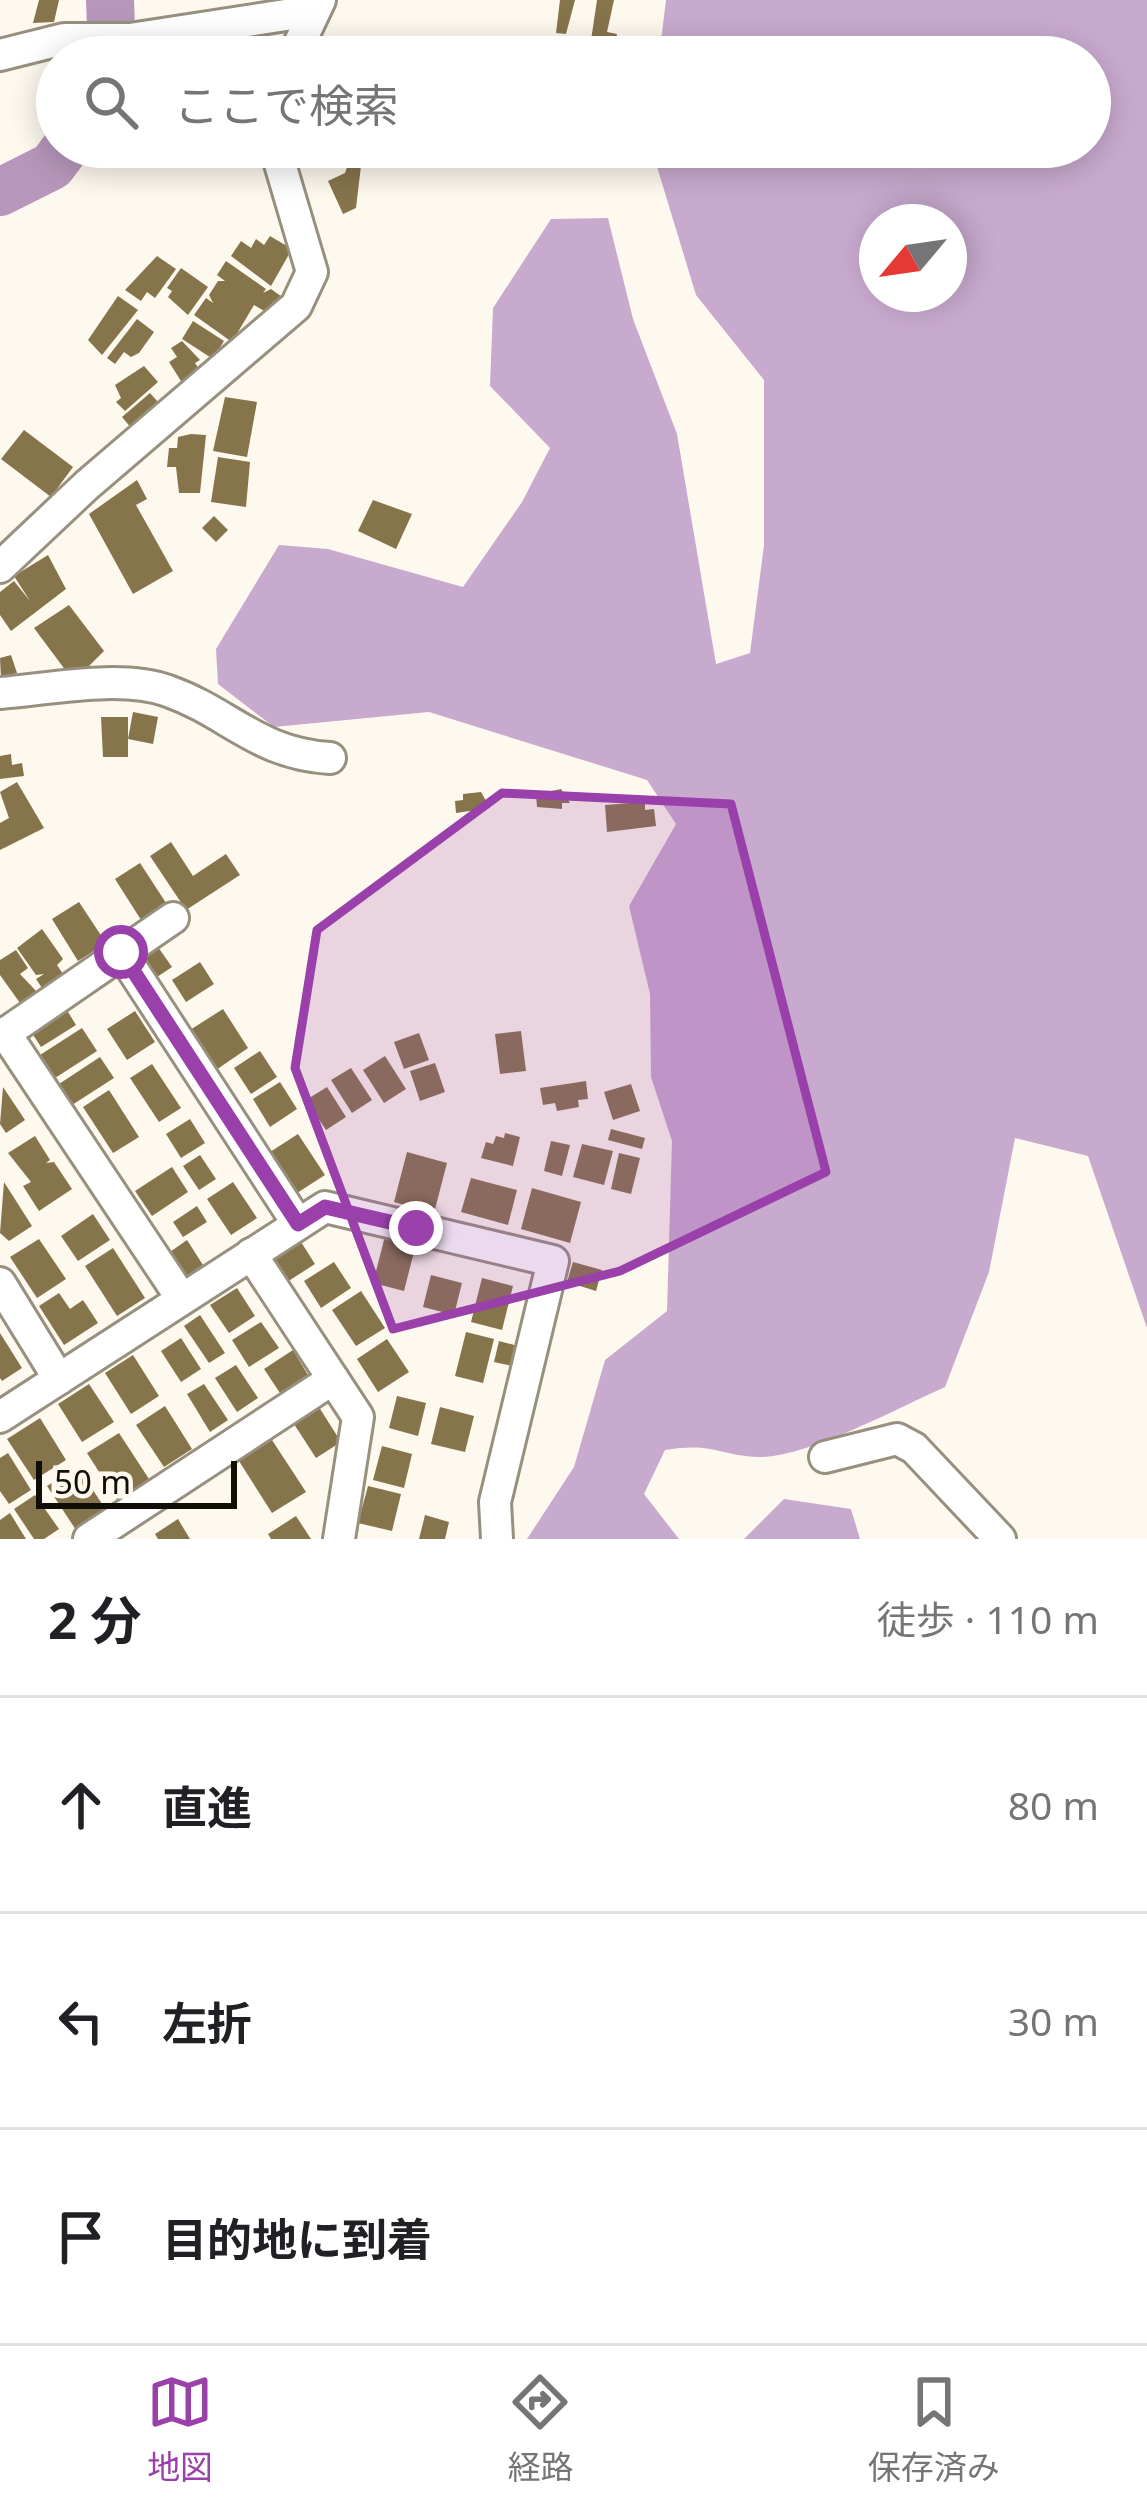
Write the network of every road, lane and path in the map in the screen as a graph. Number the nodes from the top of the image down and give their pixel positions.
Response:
1 (316, 6) edge
2 (132, 36) edge
3 (302, 36) edge
4 (36, 46) edge
5 (0, 55) edge
6 (281, 168) edge
7 (0, 567) edge
8 (0, 693) edge
9 (330, 758) dead end
10 (173, 918) dead end
11 (121, 952) junction
12 (2, 1035) edge
13 (298, 1224) junction
14 (251, 1254) junction
15 (0, 1283) edge
16 (182, 1299) junction
17 (58, 1379) junction
18 (333, 1379) junction
19 (0, 1417) edge
20 (824, 1457) dead end
21 (89, 1539) edge
22 (339, 1539) edge
23 (497, 1539) edge
24 (1000, 1539) edge

1 - 2 street
1 - 3 street
4 - 5 street
6 - 7 street
8 - 9 street
10 - 11 street
11 - 12 street
11 - 13 street
12 - 16 street
13 - 14 street
13 - 23 street
14 - 16 street
14 - 18 street
15 - 17 street
16 - 17 street
17 - 19 street
18 - 21 street
18 - 22 street
20 - 24 street

